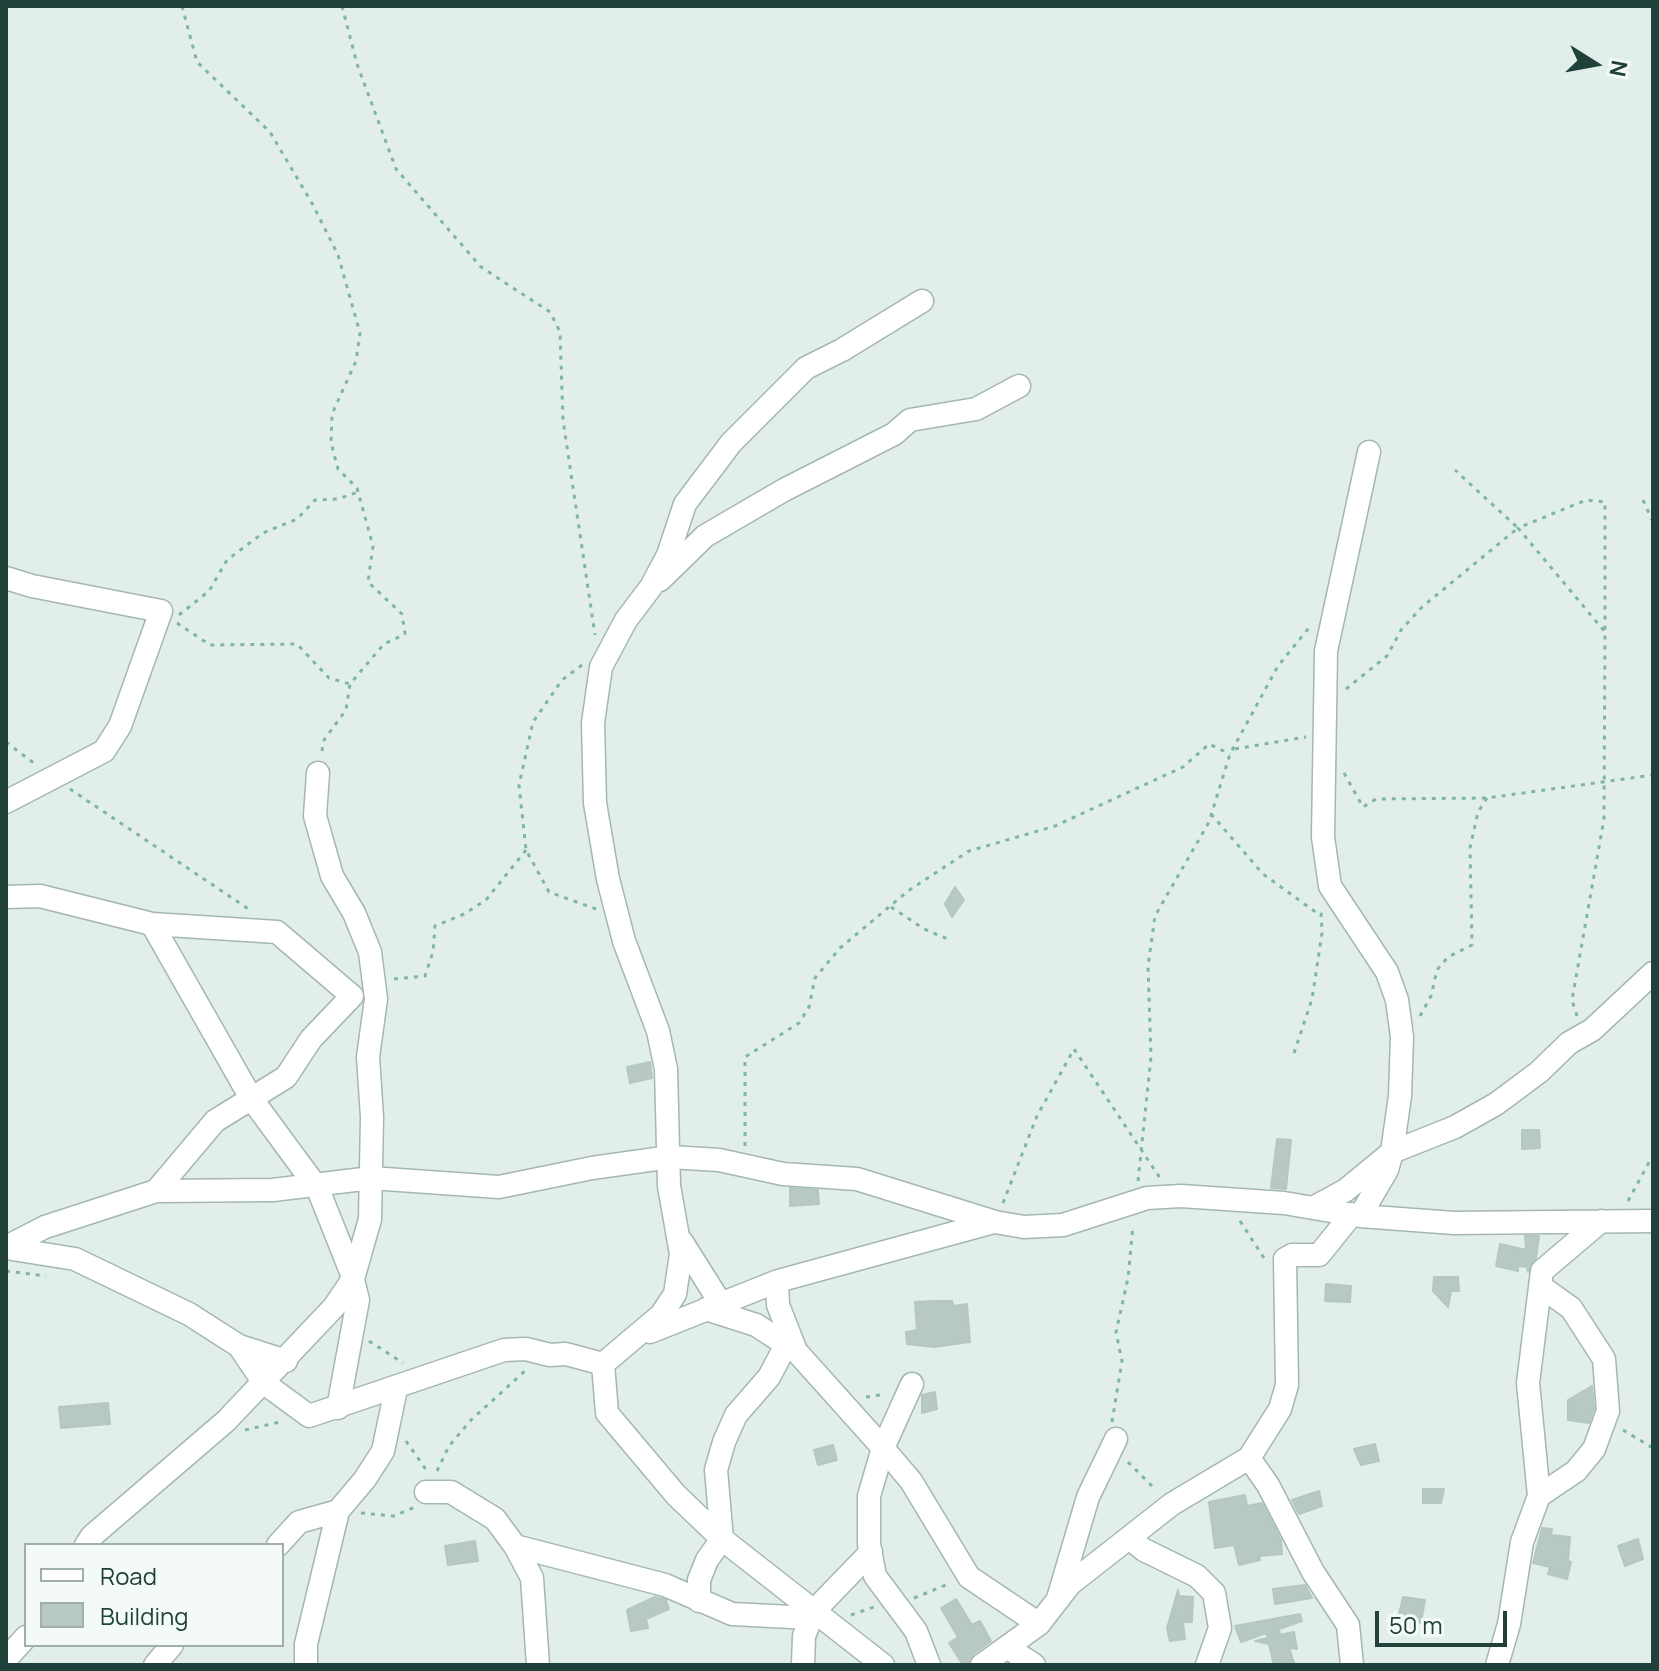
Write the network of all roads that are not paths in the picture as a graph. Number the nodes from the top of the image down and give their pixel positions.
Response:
1 (922, 301) dead end
2 (1019, 386) dead end
3 (1369, 452) dead end
4 (6, 578) edge
5 (651, 587) junction
6 (318, 773) road end
7 (6, 802) edge
8 (6, 897) edge
9 (152, 924) junction
10 (1653, 973) edge
11 (373, 979) junction
12 (352, 996) junction
13 (251, 1098) junction
14 (1392, 1152) junction
15 (670, 1157) junction
16 (371, 1178) junction
17 (313, 1183) junction
18 (156, 1191) junction
19 (1313, 1208) junction
20 (1356, 1215) junction
21 (1607, 1220) junction
22 (1653, 1221) edge
23 (995, 1222) junction
24 (676, 1230) junction
25 (6, 1247) edge
26 (353, 1279) junction
27 (777, 1282) junction
28 (1540, 1286) junction
29 (714, 1306) junction
30 (634, 1338) junction
31 (239, 1346) junction
32 (791, 1348) junction
33 (286, 1361) junction
34 (603, 1364) junction
35 (264, 1383) junction
36 (912, 1384) road end
37 (396, 1389) junction
38 (338, 1408) junction
39 (1116, 1439) road end
40 (883, 1448) junction
41 (1249, 1458) junction
42 (426, 1492) road end
43 (1539, 1496) junction
44 (338, 1511) junction
45 (1129, 1538) junction
46 (722, 1539) junction
47 (87, 1543) edge
48 (280, 1543) edge
49 (515, 1546) junction
50 (871, 1552) junction
51 (699, 1601) junction
52 (1058, 1601) junction
53 (818, 1617) junction
54 (1039, 1624) junction
55 (24, 1639) edge
56 (1007, 1647) junction
57 (6, 1659) edge
58 (306, 1665) edge
59 (538, 1665) edge
60 (803, 1665) edge
61 (883, 1665) edge
62 (929, 1665) edge
63 (982, 1665) edge
64 (1034, 1665) edge
65 (1207, 1665) edge
66 (1352, 1665) edge
67 (1497, 1665) edge

1 - 5 street
2 - 5 street
3 - 14 street
4 - 7 street
5 - 15 street
6 - 11 street
8 - 9 street
9 - 12 street
9 - 13 street
10 - 14 street
11 - 12 street
11 - 16 street
12 - 13 street
13 - 17 street
13 - 18 street
14 - 19 street
14 - 20 street
15 - 16 street
15 - 23 street
15 - 24 street
16 - 17 street
16 - 26 street
17 - 18 street
17 - 26 street
18 - 25 street
19 - 20 street
19 - 23 street
20 - 21 street
20 - 41 street
21 - 22 street
21 - 28 street
23 - 27 street
24 - 29 street
24 - 30 street
25 - 31 street
26 - 33 street
26 - 38 street
27 - 29 street
27 - 32 street
28 - 43 street
28 - 43 street
29 - 30 street
29 - 32 street
30 - 34 street
31 - 33 street
31 - 35 street
32 - 40 street
32 - 46 street
33 - 35 street
34 - 37 street
34 - 46 street
35 - 38 street
35 - 47 street
36 - 40 street
37 - 38 street
37 - 44 street
39 - 52 street
40 - 50 street
40 - 54 street
41 - 45 street
41 - 66 street
42 - 49 street
43 - 67 street
44 - 48 street
44 - 58 street
45 - 52 street
45 - 65 street
46 - 51 street
46 - 53 street
49 - 51 street
49 - 59 street
50 - 53 street
50 - 62 street
51 - 53 street
52 - 54 street
53 - 60 street
53 - 61 street
54 - 56 street
55 - 57 street
56 - 63 street
56 - 64 street

